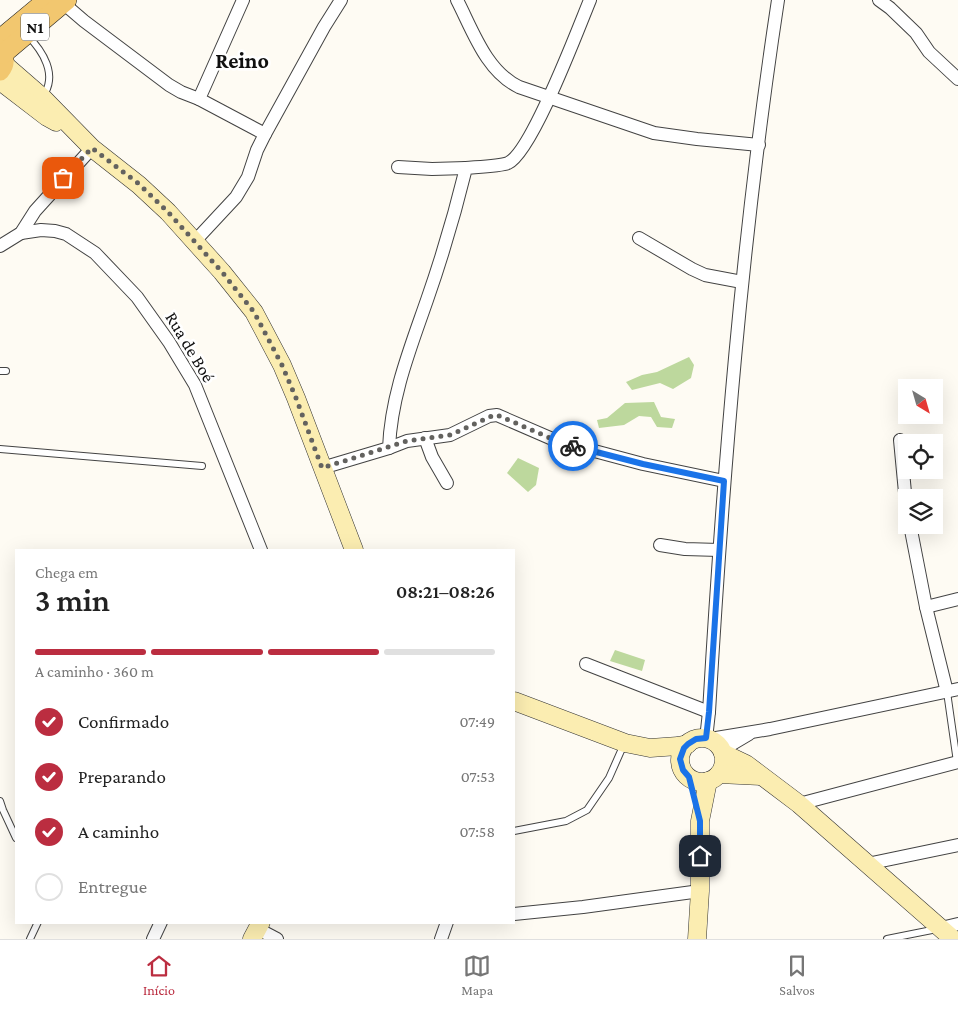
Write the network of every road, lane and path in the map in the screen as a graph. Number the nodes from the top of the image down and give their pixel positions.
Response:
1 (243, 0) edge
2 (341, 0) edge
3 (457, 0) edge
4 (590, 0) edge
5 (778, 0) edge
6 (879, 0) edge
7 (59, 1) edge
8 (15, 29) edge
9 (1, 60) edge
10 (958, 79) edge
11 (42, 97) junction
12 (550, 98) junction
13 (199, 99) junction
14 (78, 133) junction
15 (265, 134) junction
16 (759, 145) junction
17 (92, 148) junction
18 (398, 167) dead end
19 (466, 168) junction
20 (21, 233) junction
21 (639, 238) dead end
22 (195, 241) junction
23 (0, 246) edge
24 (742, 282) junction
25 (425, 438) junction
26 (0, 448) edge
27 (389, 448) junction
28 (202, 466) dead end
29 (322, 468) junction
30 (724, 481) junction
31 (447, 483) dead end
32 (912, 534) edge
33 (660, 545) dead end
34 (261, 549) edge
35 (354, 549) edge
36 (719, 550) junction
37 (958, 599) edge
38 (926, 607) junction
39 (586, 664) dead end
40 (952, 691) edge
41 (515, 701) edge
42 (709, 712) junction
43 (625, 743) junction
44 (688, 744) junction
45 (715, 745) junction
46 (650, 748) junction
47 (958, 762) edge
48 (686, 773) junction
49 (761, 776) junction
50 (713, 778) junction
51 (0, 801) edge
52 (799, 804) junction
53 (700, 821) junction
54 (515, 832) edge
55 (15, 836) edge
56 (958, 845) edge
57 (867, 864) junction
58 (700, 891) junction
59 (515, 914) edge
60 (37, 924) edge
61 (160, 924) edge
62 (445, 924) edge
63 (257, 930) edge
64 (951, 930) edge
65 (30, 939) edge
66 (153, 939) edge
67 (277, 939) edge
68 (441, 939) edge
69 (697, 939) edge
70 (887, 939) edge

1 - 13 street
2 - 15 street
3 - 12 street
4 - 12 street
5 - 16 street
6 - 10 street
7 - 8 main road, N1
7 - 13 street
8 - 9 main road, N1
8 - 11 lane
9 - 11 street
9 - 14 street
11 - 14 street
12 - 16 street
12 - 19 street
13 - 15 street
14 - 17 street
15 - 22 street
16 - 24 street
17 - 20 street
17 - 22 street
18 - 19 street
19 - 27 street
20 - 23 street
20 - 34 street, Rua de Boé
21 - 24 street
22 - 29 street
24 - 30 street
25 - 27 street
25 - 30 street
25 - 31 street
26 - 28 lane
27 - 29 street
29 - 35 street
30 - 36 street
32 - 38 street
33 - 36 street
36 - 42 street
37 - 38 street
38 - 40 street
39 - 42 street
40 - 45 street
40 - 47 lane
41 - 43 street
42 - 45 street
43 - 46 street
43 - 54 lane
44 - 45 street
44 - 46 street
44 - 48 street
45 - 49 street
45 - 50 street
46 - 48 street
47 - 52 street
48 - 50 street
48 - 53 street
49 - 50 street
49 - 52 street
50 - 53 street
51 - 55 lane
52 - 57 street
53 - 58 street
56 - 57 street
57 - 64 street
58 - 59 street
58 - 69 street
60 - 65 lane
61 - 66 street
62 - 68 street
63 - 67 street
64 - 70 lane

